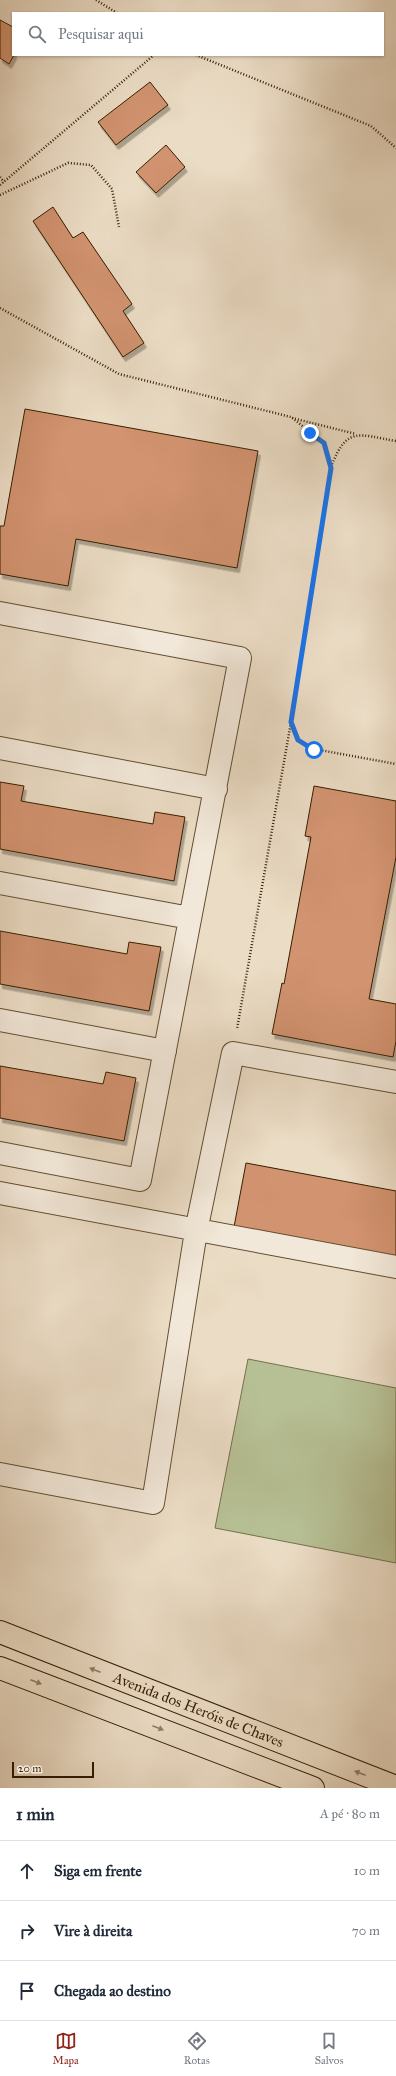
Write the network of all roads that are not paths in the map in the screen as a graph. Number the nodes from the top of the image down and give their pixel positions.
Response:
1 (0, 613) edge
2 (0, 748) edge
3 (216, 788) junction
4 (0, 883) edge
5 (190, 918) junction
6 (0, 1020) edge
7 (165, 1051) junction
8 (396, 1082) edge
9 (0, 1153) edge
10 (0, 1193) edge
11 (196, 1231) junction
12 (396, 1267) edge
13 (0, 1474) edge
14 (0, 1632) edge
15 (0, 1668) edge
16 (396, 1787) edge
17 (313, 1788) edge

1 - 3 lane
2 - 3 lane
3 - 5 lane
4 - 5 lane
5 - 7 lane
6 - 7 lane
7 - 9 lane
8 - 11 lane
10 - 11 lane
11 - 12 lane
11 - 13 lane
16 -> 14 main road, Avenida dos Heróis de Chaves
15 -> 17 main road, Avenida dos Heróis de Chaves

